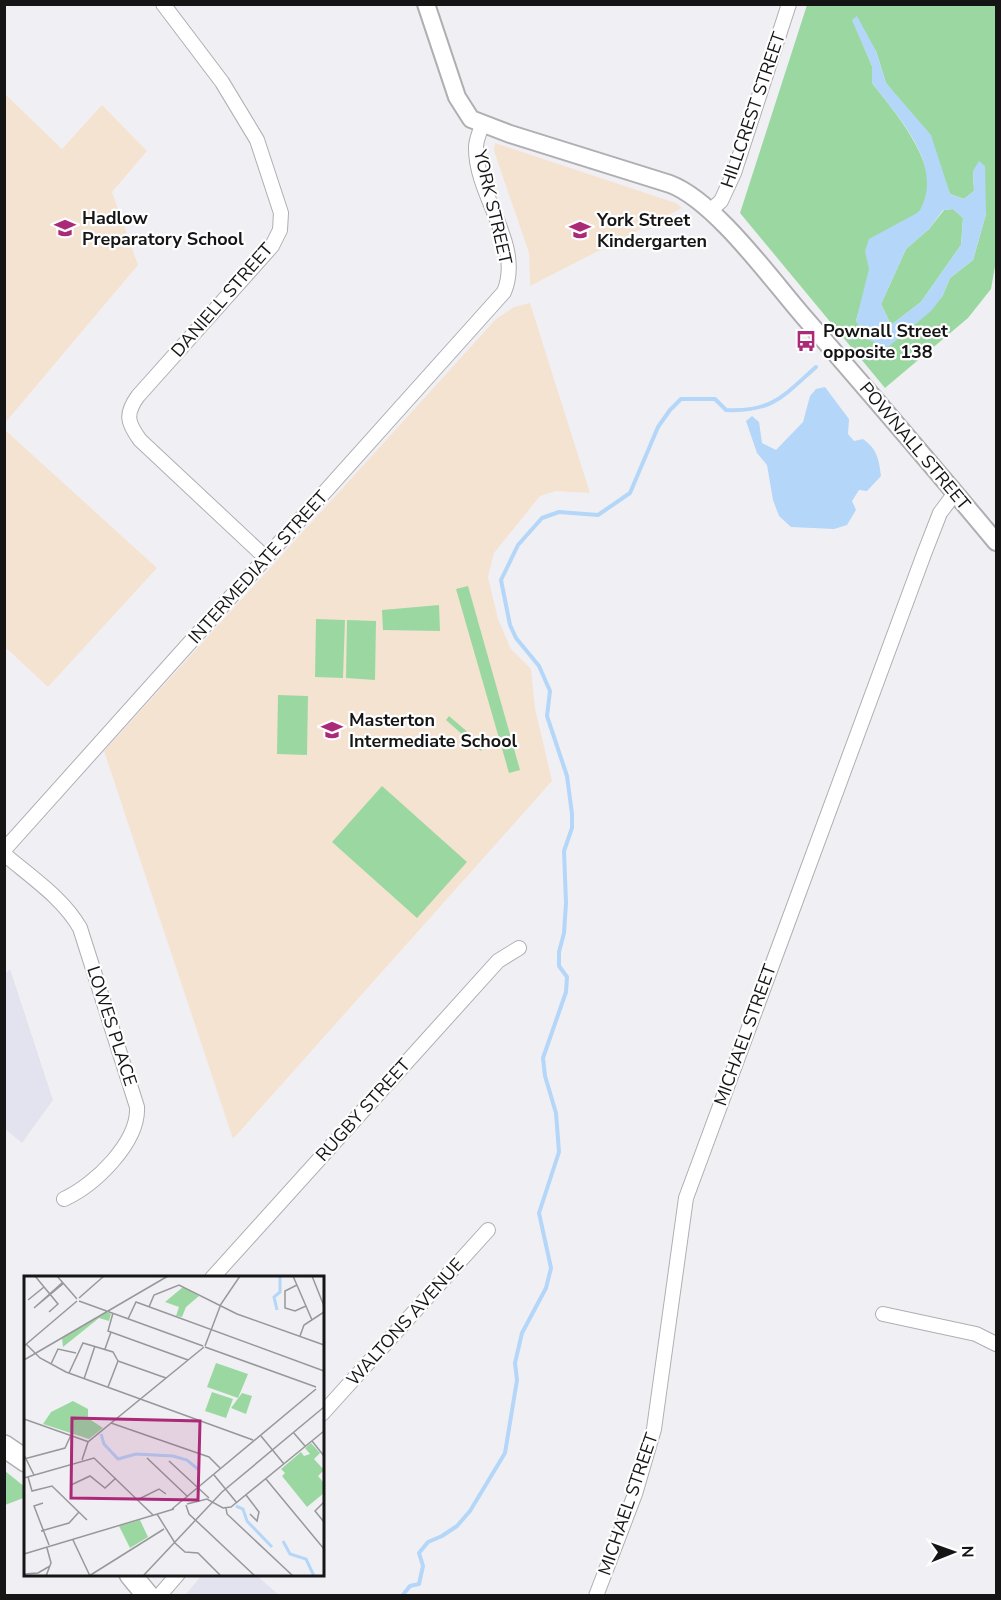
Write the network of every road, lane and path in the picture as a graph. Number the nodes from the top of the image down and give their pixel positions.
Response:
1 (163, 4) edge
2 (426, 4) edge
3 (789, 4) edge
4 (482, 124) junction
5 (711, 210) junction
6 (508, 281) joint
7 (955, 493) junction
8 (996, 542) edge
9 (266, 558) junction
10 (4, 852) edge
11 (519, 948) dead end
12 (64, 1199) dead end
13 (488, 1230) dead end
14 (214, 1276) edge
15 (883, 1314) dead end
16 (996, 1344) edge
17 (324, 1412) edge
18 (4, 1446) edge
19 (24, 1460) edge
20 (4, 1465) edge
21 (24, 1471) edge
22 (131, 1576) edge
23 (177, 1576) edge
24 (148, 1596) edge
25 (159, 1596) edge
26 (596, 1596) edge

1 - 9 street, DANIELL STREET
2 - 4 street, YORK STREET
3 - 5 street, HILLCREST STREET
4 - 5 street, POWNALL STREET
4 - 6 street, YORK STREET
5 - 7 street, POWNALL STREET
6 - 9 street, INTERMEDIATE STREET
7 - 8 street, POWNALL STREET
7 - 26 street, MICHAEL STREET
9 - 10 street, INTERMEDIATE STREET
10 - 12 street, LOWES PLACE
11 - 14 street, RUGBY STREET
13 - 17 street, WALTONS AVENUE
15 - 16 street
18 - 19 highway
20 - 21 highway
22 - 24 highway
23 - 25 street

